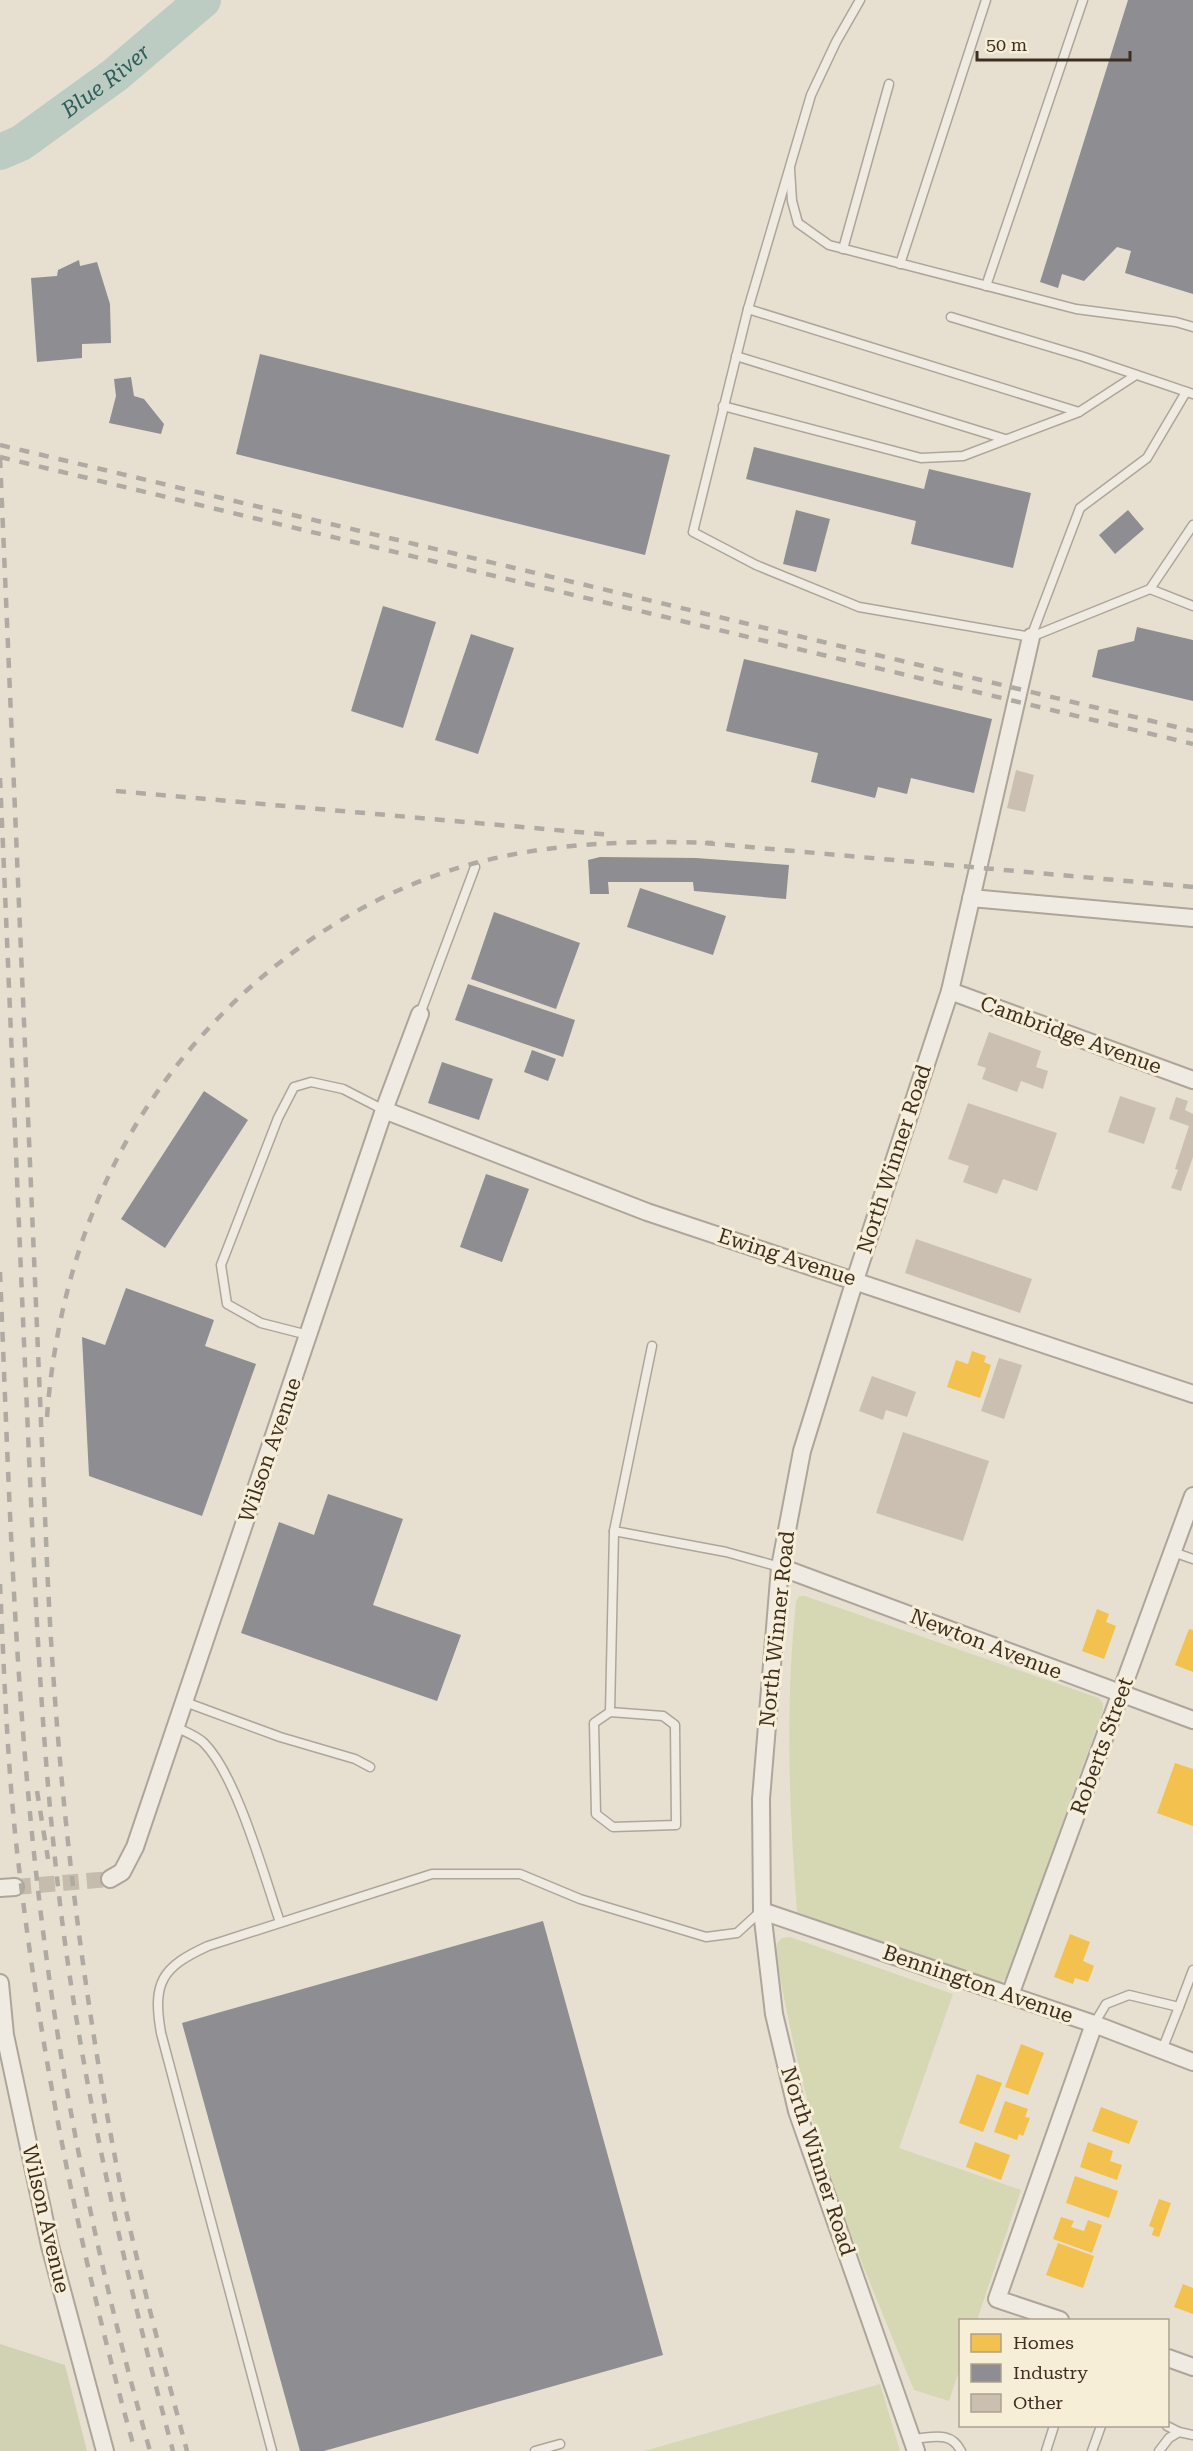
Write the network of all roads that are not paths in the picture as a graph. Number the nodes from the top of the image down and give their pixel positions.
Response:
1 (860, 0) edge
2 (986, 0) edge
3 (1083, 0) edge
4 (889, 84) dead end
5 (790, 163) junction
6 (843, 249) junction
7 (900, 264) junction
8 (986, 286) junction
9 (748, 309) junction
10 (951, 317) dead end
11 (1193, 327) edge
12 (735, 356) junction
13 (1136, 375) junction
14 (1189, 393) edge
15 (723, 406) junction
16 (1079, 412) junction
17 (1005, 439) junction
18 (1193, 525) edge
19 (1150, 589) junction
20 (1193, 606) edge
21 (1031, 637) junction
22 (475, 867) dead end
23 (971, 898) junction
24 (1193, 918) edge
25 (950, 991) junction
26 (420, 1014) joint
27 (1193, 1080) edge
28 (384, 1110) junction
29 (855, 1280) junction
30 (308, 1335) junction
31 (652, 1346) dead end
32 (1193, 1394) edge
33 (1193, 1496) edge
34 (614, 1531) junction
35 (1173, 1552) junction
36 (1193, 1559) edge
37 (780, 1567) junction
38 (1121, 1695) junction
39 (184, 1702) junction
40 (610, 1712) junction
41 (1193, 1720) edge
42 (176, 1727) junction
43 (370, 1767) dead end
44 (110, 1879) tunnel mouth
45 (762, 1911) junction
46 (280, 1922) junction
47 (1193, 1970) edge
48 (0, 1983) edge
49 (1010, 1995) junction
50 (1179, 2007) junction
51 (1094, 2024) junction
52 (1162, 2050) junction
53 (1193, 2062) edge
54 (1057, 2319) edge
55 (1169, 2359) edge
56 (1193, 2367) edge
57 (1054, 2427) edge
58 (1101, 2427) edge
59 (1169, 2427) edge
60 (1179, 2432) junction
61 (1193, 2435) edge
62 (560, 2444) dead end
63 (914, 2445) edge
64 (105, 2451) edge
65 (272, 2451) edge
66 (535, 2451) edge
67 (961, 2451) edge
68 (1046, 2451) edge
69 (1092, 2451) edge
70 (1159, 2451) edge

1 - 5 lane
2 - 7 lane
3 - 8 lane
4 - 6 lane
5 - 6 lane
5 - 9 lane
6 - 7 lane
7 - 8 lane
8 - 11 lane
9 - 12 lane
9 - 16 lane
10 - 13 lane
12 - 15 lane
12 - 17 lane
13 - 14 lane
13 - 16 lane
14 - 21 lane
15 - 17 lane
15 - 21 lane
16 - 17 lane
18 - 19 lane
19 - 20 lane
19 - 21 lane
21 - 23 street, North Winner Road
22 - 26 lane
23 - 24 street
23 - 25 street, North Winner Road
25 - 27 street, Cambridge Avenue
25 - 29 street, North Winner Road
26 - 28 street, Wilson Avenue
28 - 29 street, Ewing Avenue
28 - 30 street, Wilson Avenue
28 - 30 lane
29 - 32 street, Ewing Avenue
29 - 37 street, North Winner Road
30 - 39 street, Wilson Avenue
31 - 34 lane
33 - 35 street, Roberts Street
34 - 37 lane
34 - 40 lane
35 - 36 lane
35 - 38 street, Roberts Street
37 - 38 street, Newton Avenue
37 - 45 street, North Winner Road
38 - 41 street, Newton Avenue
38 - 49 street, Roberts Street
39 - 42 street, Wilson Avenue
39 - 43 lane
40 - 40 lane
42 - 44 street, Wilson Avenue
42 - 46 lane
45 - 46 lane
45 - 49 street, Bennington Avenue
45 - 63 street, North Winner Road
46 - 65 lane
47 - 50 lane
48 - 64 street, Wilson Avenue
49 - 51 street, Bennington Avenue
50 - 51 lane
50 - 52 lane
51 - 52 street, Bennington Avenue
51 - 54 street
52 - 53 street, Bennington Avenue
55 - 56 street
57 - 68 lane
58 - 69 lane
59 - 60 lane
60 - 61 lane
60 - 70 lane
62 - 66 lane
63 - 67 lane

